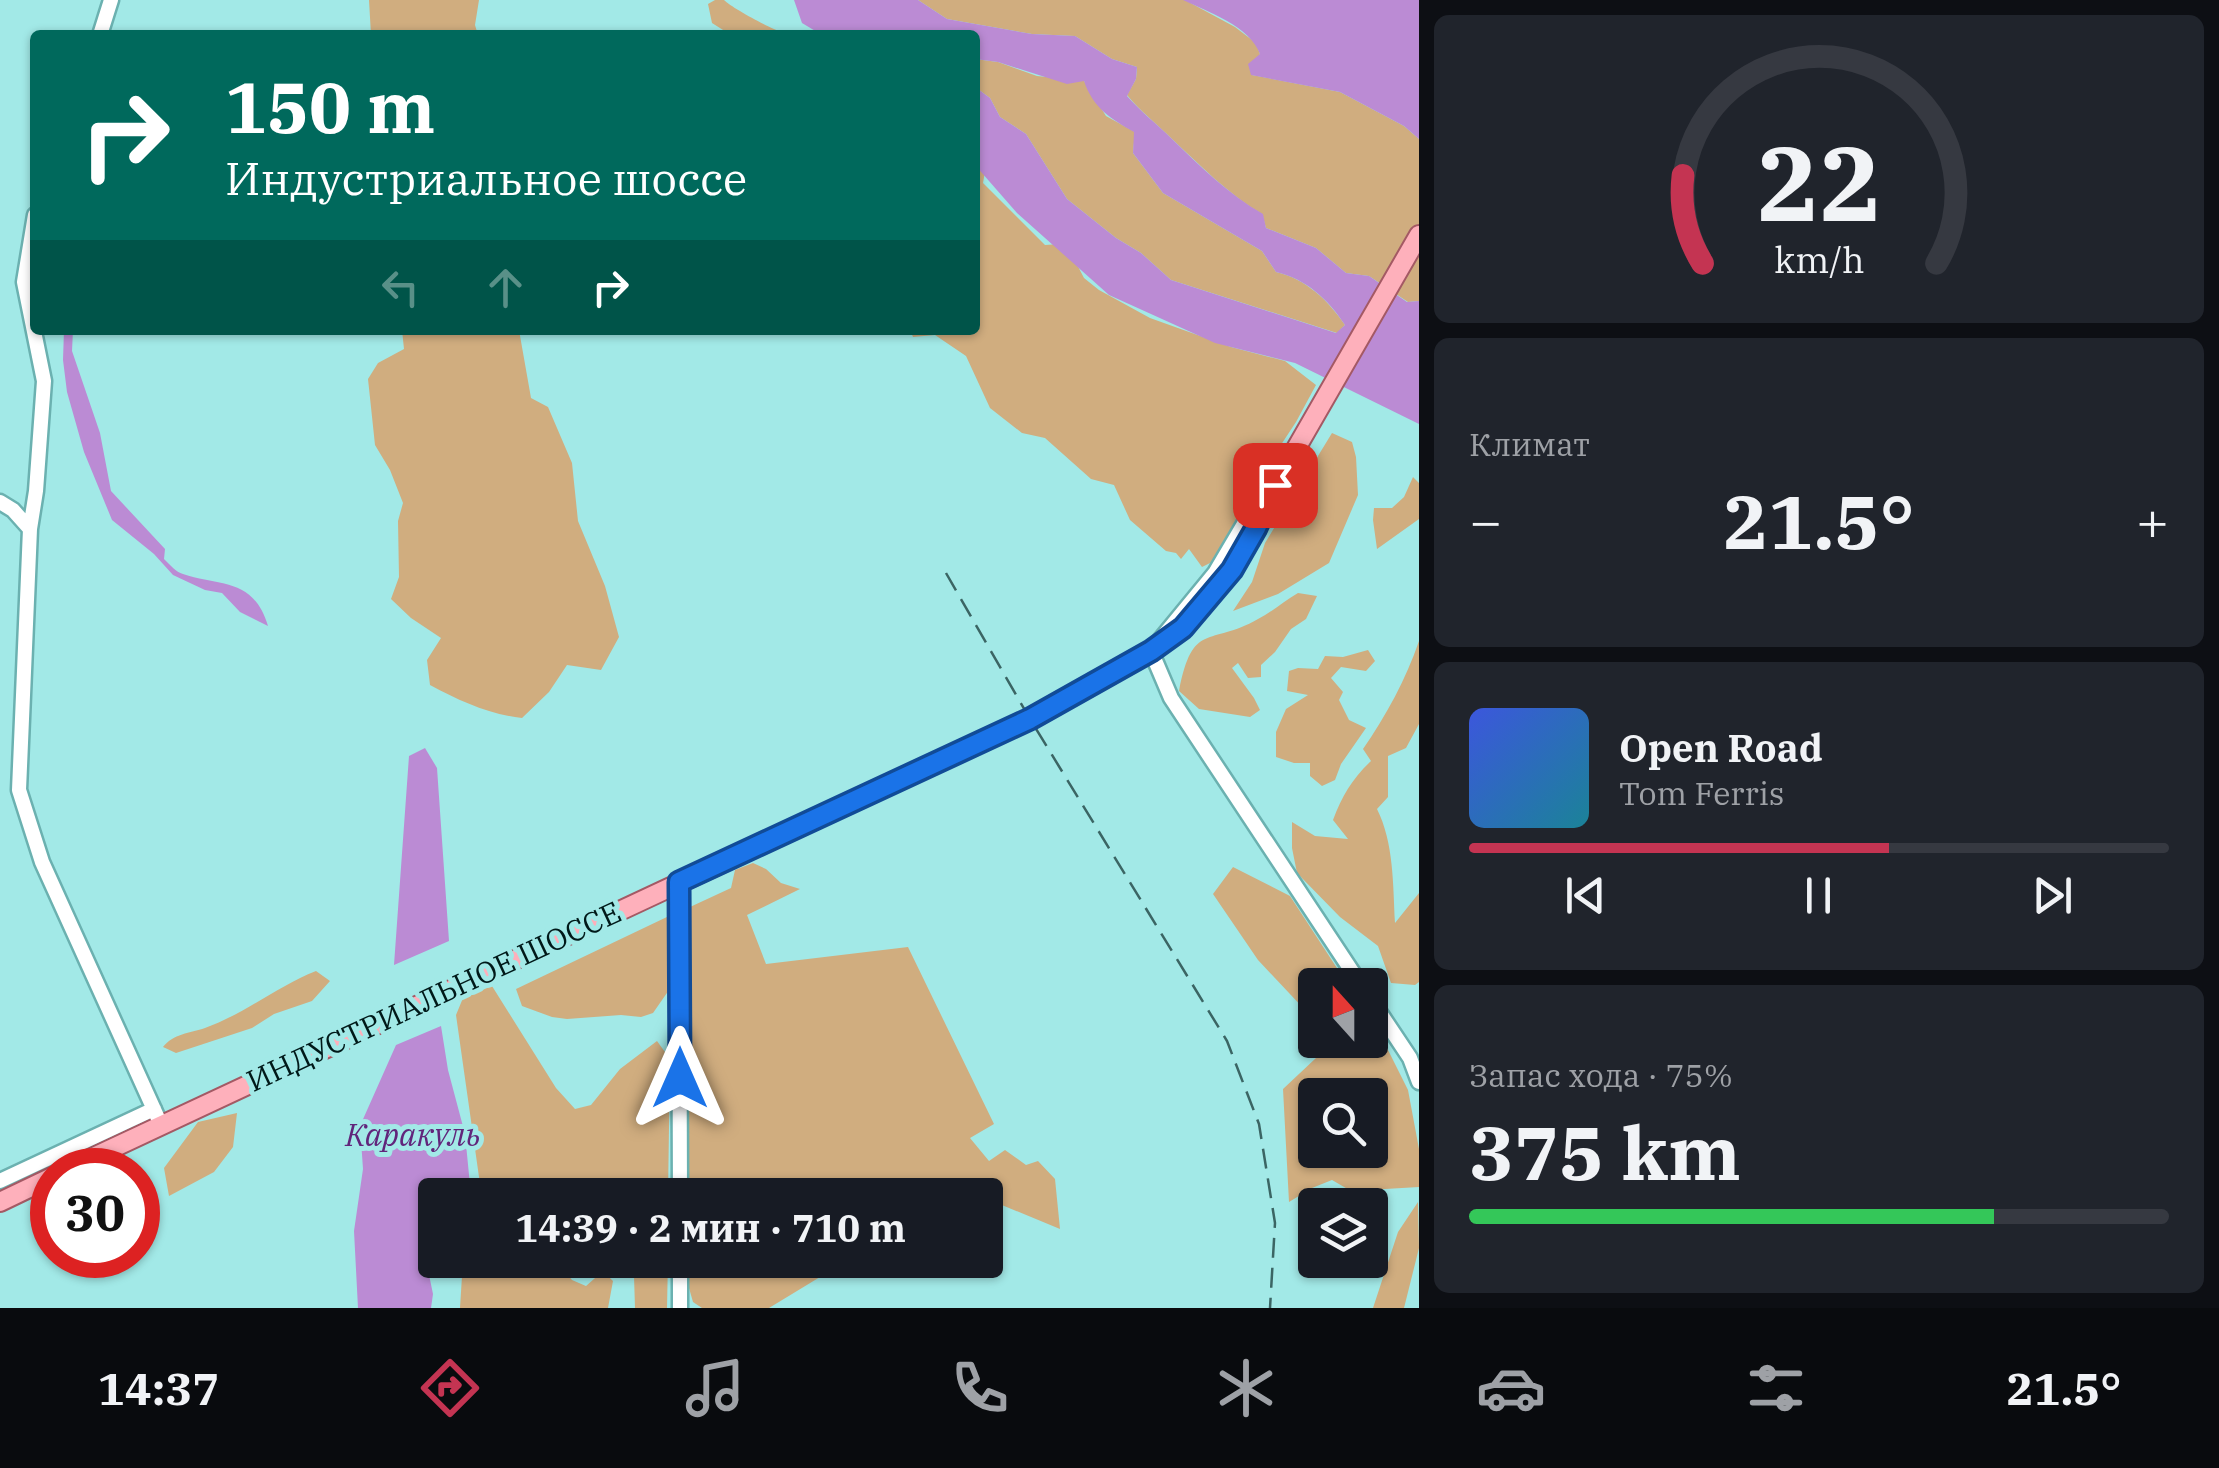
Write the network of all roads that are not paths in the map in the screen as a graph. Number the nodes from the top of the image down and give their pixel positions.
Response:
1 (111, 0) edge
2 (102, 30) edge
3 (1419, 235) edge
4 (30, 245) edge
5 (30, 312) edge
6 (35, 335) edge
7 (1310, 408) dead end
8 (0, 502) edge
9 (30, 529) junction
10 (1151, 651) junction
11 (679, 882) junction
12 (1351, 968) edge
13 (1388, 1025) edge
14 (1419, 1082) edge
15 (158, 1117) junction
16 (104, 1148) edge
17 (680, 1178) edge
18 (0, 1181) edge
19 (30, 1188) edge
20 (0, 1202) edge
21 (680, 1278) edge
22 (680, 1308) edge

1 - 2 street
3 - 10 main road, ИНДУСТРИАЛЬНОЕ ШОССЕ
4 - 5 street
6 - 9 street
7 - 10 street
8 - 9 street
9 - 15 street
10 - 11 main road, ИНДУСТРИАЛЬНОЕ ШОССЕ
10 - 12 street
11 - 15 main road, ИНДУСТРИАЛЬНОЕ ШОССЕ
11 - 17 street
13 - 14 street
15 - 16 main road, ИНДУСТРИАЛЬНОЕ ШОССЕ
15 - 18 street
19 - 20 main road
21 - 22 street

